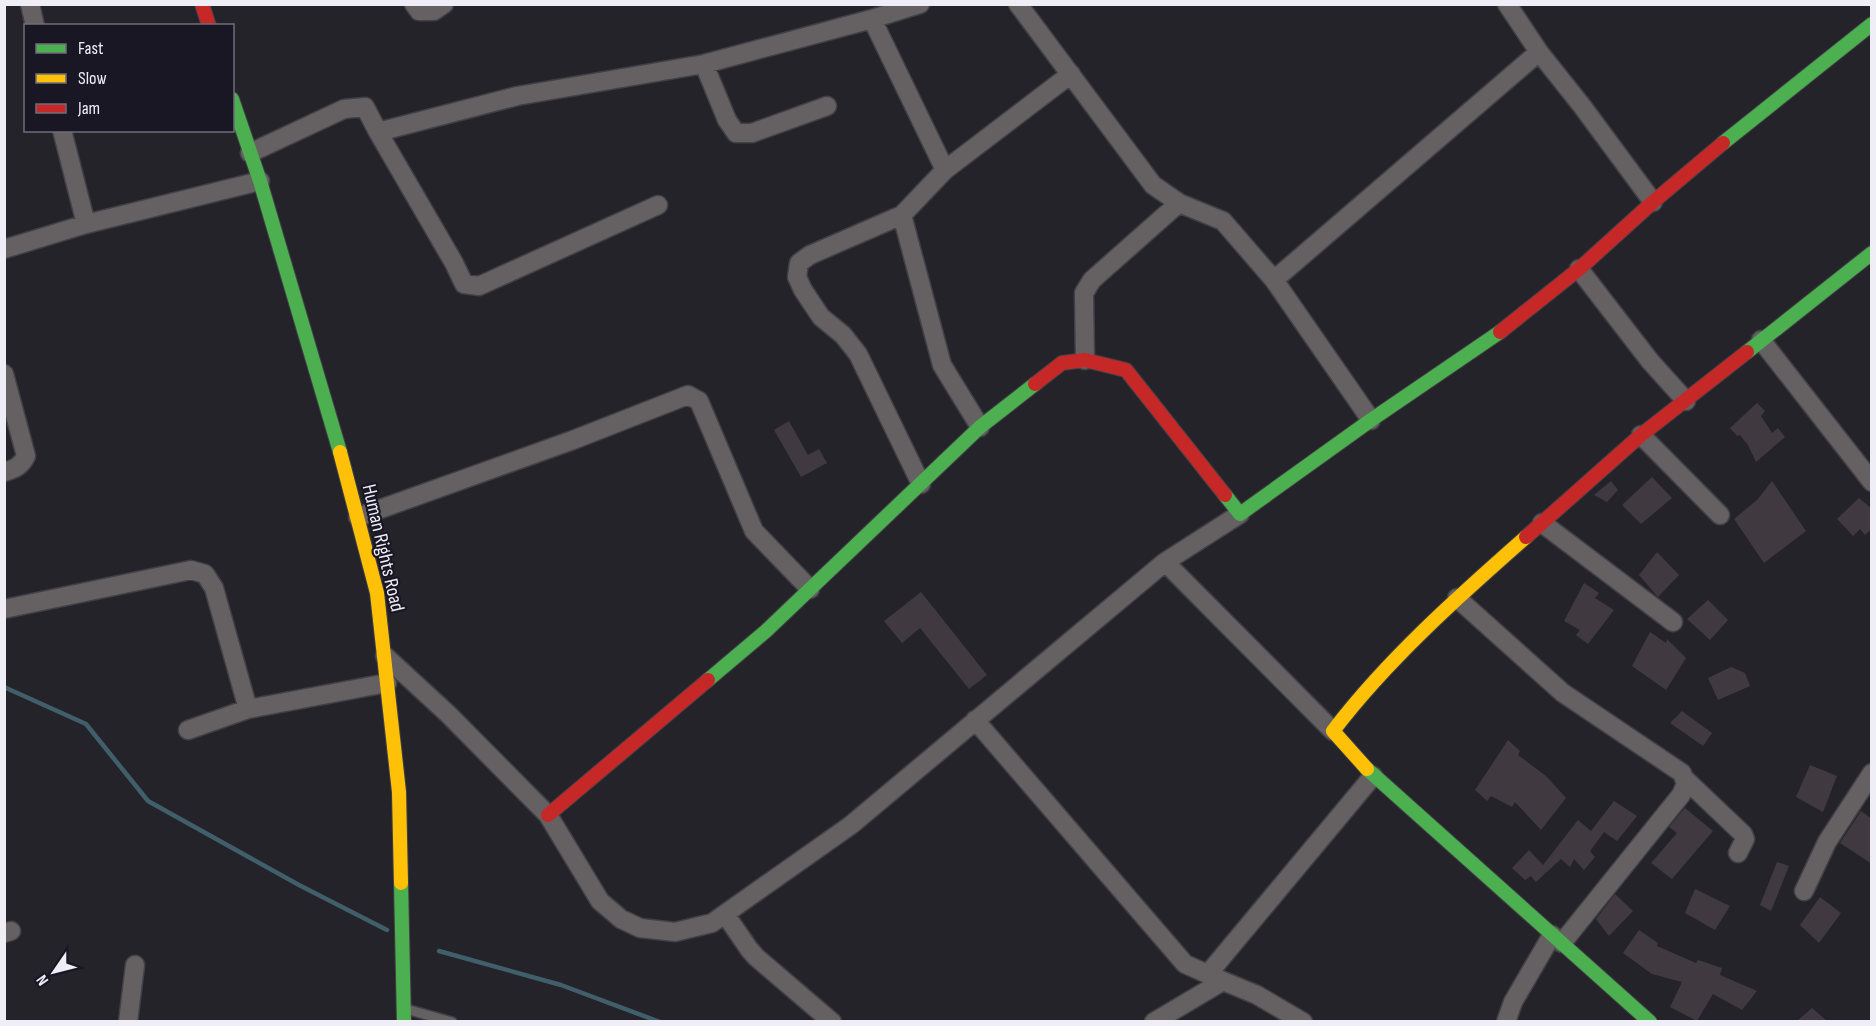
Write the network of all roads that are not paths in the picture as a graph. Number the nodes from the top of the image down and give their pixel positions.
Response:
1 (30, 4) edge
2 (202, 4) edge
3 (414, 4) edge
4 (444, 4) edge
5 (920, 4) edge
6 (1018, 4) edge
7 (1507, 4) edge
8 (872, 20) junction
9 (35, 24) edge
10 (208, 24) edge
11 (1872, 24) edge
12 (1539, 52) junction
13 (704, 64) junction
14 (1071, 74) junction
15 (234, 105) edge
16 (827, 106) dead end
17 (63, 132) edge
18 (378, 132) junction
19 (250, 153) junction
20 (945, 170) junction
21 (260, 181) junction
22 (1653, 202) junction
23 (1179, 203) junction
24 (658, 205) dead end
25 (902, 215) junction
26 (87, 224) junction
27 (4, 249) edge
28 (1869, 259) edge
29 (1579, 269) junction
30 (1274, 280) junction
31 (1761, 340) junction
32 (1085, 360) junction
33 (4, 374) edge
34 (1686, 401) junction
35 (1371, 420) junction
36 (980, 427) junction
37 (1641, 435) junction
38 (4, 472) edge
39 (1872, 482) edge
40 (921, 484) junction
41 (1240, 514) junction
42 (1720, 515) dead end
43 (358, 517) junction
44 (1542, 523) junction
45 (1165, 562) junction
46 (810, 589) junction
47 (1457, 598) junction
48 (4, 609) edge
49 (1672, 622) dead end
50 (385, 656) junction
51 (387, 683) junction
52 (248, 709) junction
53 (975, 720) junction
54 (188, 730) dead end
55 (1332, 731) junction
56 (1872, 773) edge
57 (1373, 776) junction
58 (1684, 778) junction
59 (548, 815) junction
60 (1738, 853) dead end
61 (1804, 891) dead end
62 (725, 914) junction
63 (1557, 939) junction
64 (135, 965) dead end
65 (1215, 978) junction
66 (404, 1015) edge
67 (128, 1022) edge
68 (452, 1022) edge
69 (832, 1022) edge
70 (1154, 1022) edge
71 (1303, 1022) edge
72 (1506, 1022) edge
73 (1650, 1022) edge

1 - 9 street
2 - 10 street
3 - 4 street
5 - 8 street
6 - 14 street
7 - 12 street
8 - 13 street
8 - 20 street
11 - 22 street
12 - 22 street
12 - 30 street
13 - 16 street
13 - 18 street
14 - 20 street
14 - 23 street
15 - 19 street, Human Rights Road
17 - 26 street
18 - 19 street
18 - 24 street
19 - 21 street, Human Rights Road
20 - 25 street
21 - 26 street
21 - 43 street, Human Rights Road
22 - 29 street
23 - 30 street
23 - 32 street
25 - 36 street
25 - 40 street
26 - 27 street
28 - 31 street
29 - 34 street
29 - 35 street
30 - 35 street
31 - 34 street
31 - 39 street
32 - 36 street
32 - 41 street
33 - 38 street
34 - 37 street
35 - 41 street
36 - 40 street
37 - 42 street
37 - 44 street
40 - 46 street
41 - 45 street
43 - 46 street
43 - 50 street, Human Rights Road
44 - 47 street
44 - 49 street
45 - 53 street
45 - 55 street
46 - 59 street
47 - 55 street
47 - 58 street
48 - 52 street
50 - 51 street, Human Rights Road
50 - 59 street
51 - 52 street
51 - 66 street, Human Rights Road
52 - 54 street
53 - 62 street
53 - 65 street
55 - 57 street
56 - 61 street
57 - 63 street
57 - 65 street
58 - 60 street
58 - 63 street
59 - 62 street
62 - 69 street
63 - 72 street
63 - 73 street
64 - 67 street
65 - 70 street
65 - 71 street
66 - 68 lane

